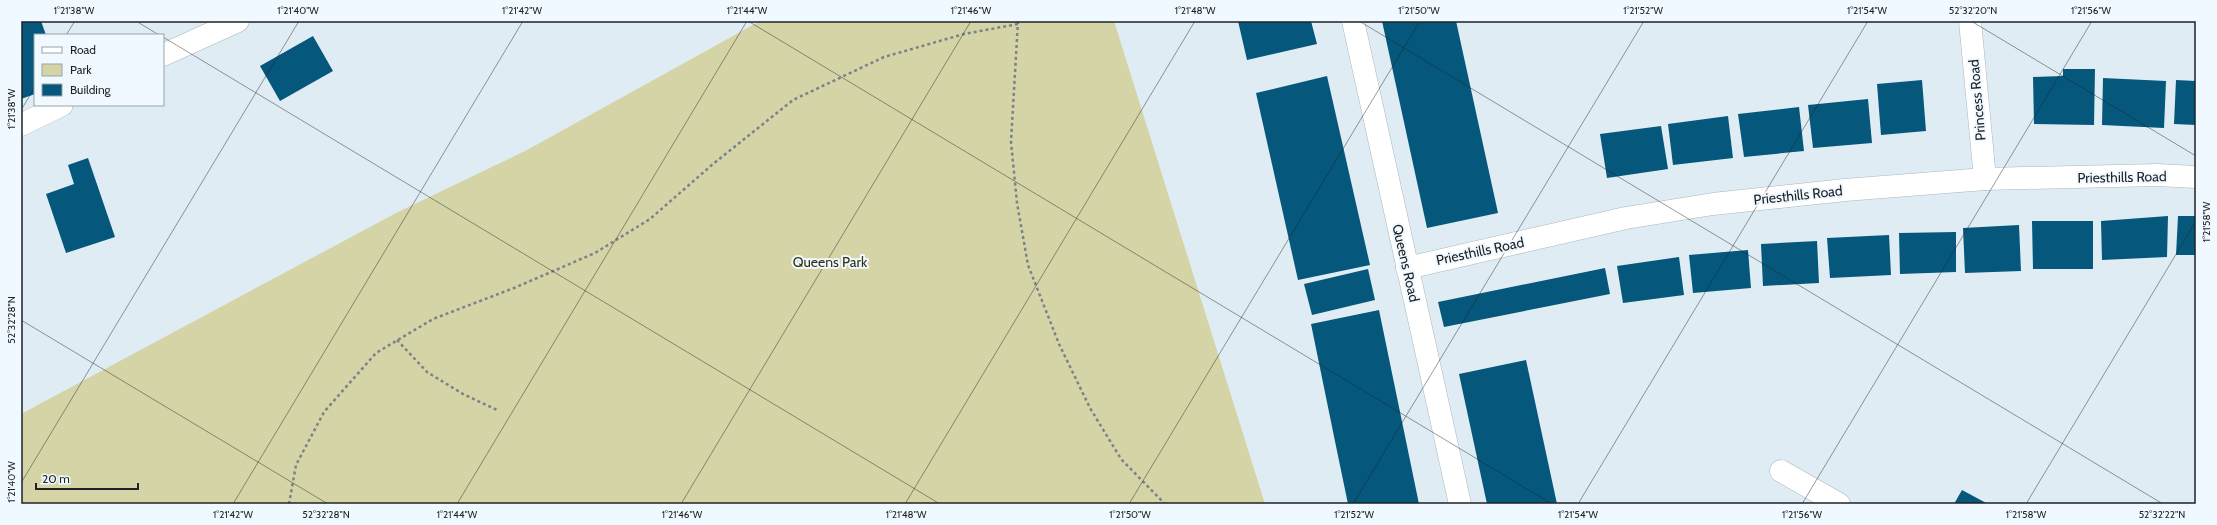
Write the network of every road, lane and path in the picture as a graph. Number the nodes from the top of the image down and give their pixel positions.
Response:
1 (238, 21) edge
2 (1353, 21) edge
3 (1970, 21) edge
4 (1018, 22) edge
5 (164, 55) edge
6 (60, 106) edge
7 (21, 125) edge
8 (2196, 177) edge
9 (1985, 179) junction
10 (1407, 268) junction
11 (397, 340) junction
12 (497, 410) dead end
13 (1781, 471) dead end
14 (289, 504) edge
15 (1165, 504) edge
16 (1460, 504) edge
17 (1839, 504) edge

1 - 5 street
2 - 10 street, Queens Road
3 - 9 street, Princess Road
4 - 11 path
4 - 15 path
6 - 7 street
8 - 9 street, Priesthills Road
9 - 10 street, Priesthills Road
10 - 16 street, Queens Road
11 - 12 path
11 - 14 path
13 - 17 street

